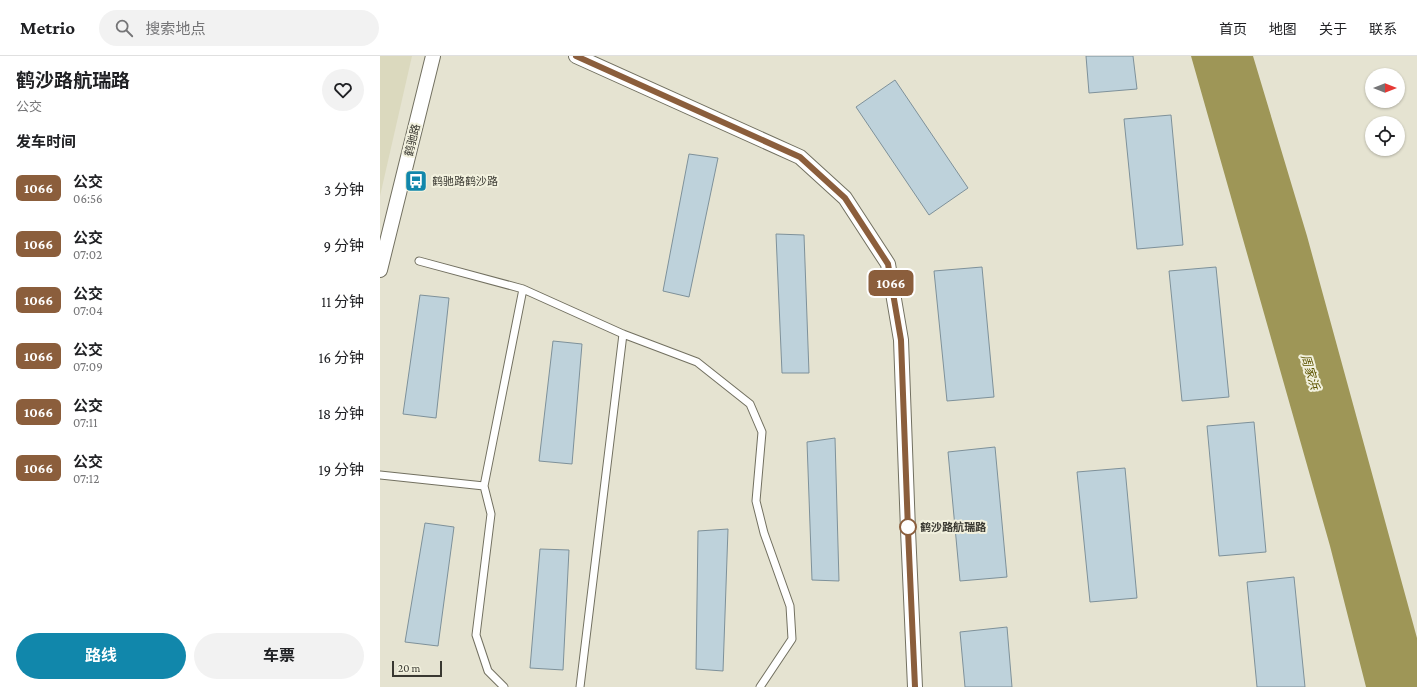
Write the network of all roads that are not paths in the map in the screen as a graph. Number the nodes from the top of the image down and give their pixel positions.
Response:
1 (433, 56) edge
2 (576, 56) edge
3 (419, 261) dead end
4 (380, 270) edge
5 (524, 288) junction
6 (623, 334) junction
7 (380, 475) edge
8 (484, 486) junction
9 (504, 687) edge
10 (580, 687) edge
11 (760, 687) edge
12 (915, 687) edge

1 - 4 street, 鹤驰路
2 - 12 street
3 - 5 lane
5 - 6 lane
5 - 8 lane
6 - 10 lane
6 - 11 lane
7 - 8 lane
8 - 9 lane

